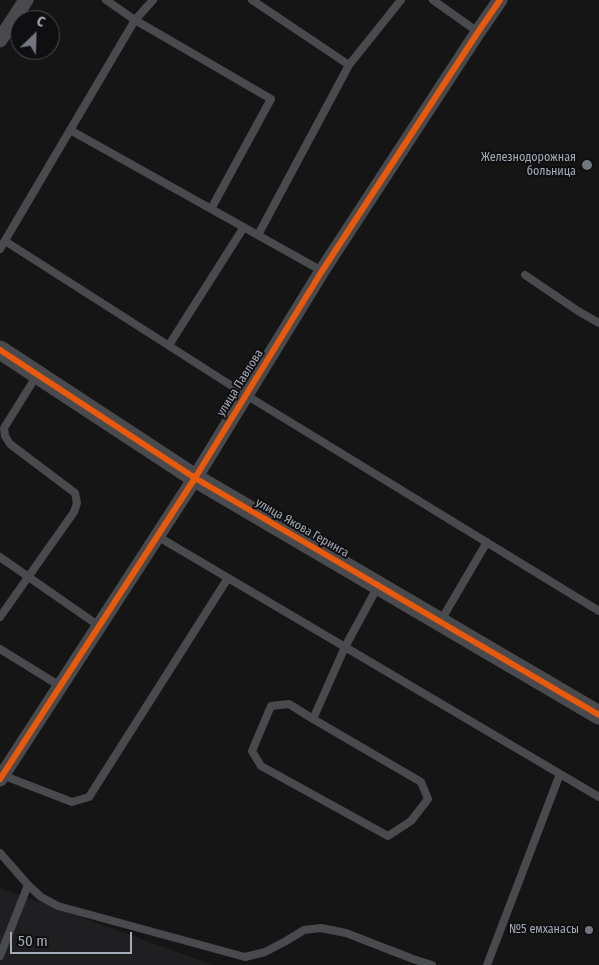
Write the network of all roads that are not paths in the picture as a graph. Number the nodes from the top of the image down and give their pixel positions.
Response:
1 (26, 0) edge
2 (106, 0) edge
3 (153, 0) edge
4 (252, 0) edge
5 (401, 0) edge
6 (432, 0) edge
7 (500, 0) edge
8 (135, 20) junction
9 (478, 32) junction
10 (0, 40) edge
11 (349, 65) junction
12 (70, 130) junction
13 (211, 209) junction
14 (244, 227) junction
15 (258, 235) junction
16 (5, 241) junction
17 (0, 249) edge
18 (322, 271) junction
19 (525, 275) dead end
20 (599, 323) edge
21 (169, 346) junction
22 (0, 350) edge
23 (37, 374) junction
24 (246, 394) junction
25 (195, 478) junction
26 (157, 536) junction
27 (487, 542) junction
28 (0, 557) edge
29 (28, 578) junction
30 (228, 578) junction
31 (378, 586) junction
32 (599, 611) edge
33 (0, 618) edge
34 (440, 622) junction
35 (99, 626) junction
36 (345, 647) junction
37 (0, 649) edge
38 (60, 686) junction
39 (599, 715) edge
40 (313, 719) junction
41 (560, 774) junction
42 (1, 777) edge
43 (599, 797) edge
44 (0, 853) edge
45 (28, 885) junction
46 (0, 956) edge
47 (432, 965) edge
48 (487, 965) edge

1 - 10 street
2 - 8 lane
3 - 8 lane
4 - 11 lane
5 - 11 lane
6 - 9 lane
7 - 9 street, улица Павлова
8 - 12 lane
8 - 13 lane
9 - 18 street, улица Павлова
11 - 15 lane
12 - 13 lane
12 - 16 lane
13 - 14 lane
14 - 15 lane
14 - 21 lane
15 - 18 lane
16 - 17 lane
16 - 21 lane
18 - 24 street, улица Павлова
19 - 20 lane
21 - 24 lane
22 - 23 street, улица Якова Геринга
23 - 25 street, улица Якова Геринга
23 - 29 lane
24 - 25 street, улица Павлова
24 - 27 lane
25 - 26 street, улица Павлова
25 - 31 street, улица Якова Геринга
26 - 30 lane
26 - 35 street, улица Павлова
27 - 32 lane
27 - 34 lane
28 - 29 lane
29 - 33 lane
29 - 35 lane
30 - 36 lane
30 - 42 lane
31 - 34 street, улица Якова Геринга
31 - 36 lane
34 - 39 street, улица Якова Геринга
35 - 38 street, улица Павлова
36 - 40 lane
36 - 41 lane
37 - 38 lane
38 - 42 street, улица Павлова
40 - 40 lane
41 - 43 lane
41 - 48 lane
44 - 45 lane
45 - 46 lane
45 - 47 lane

